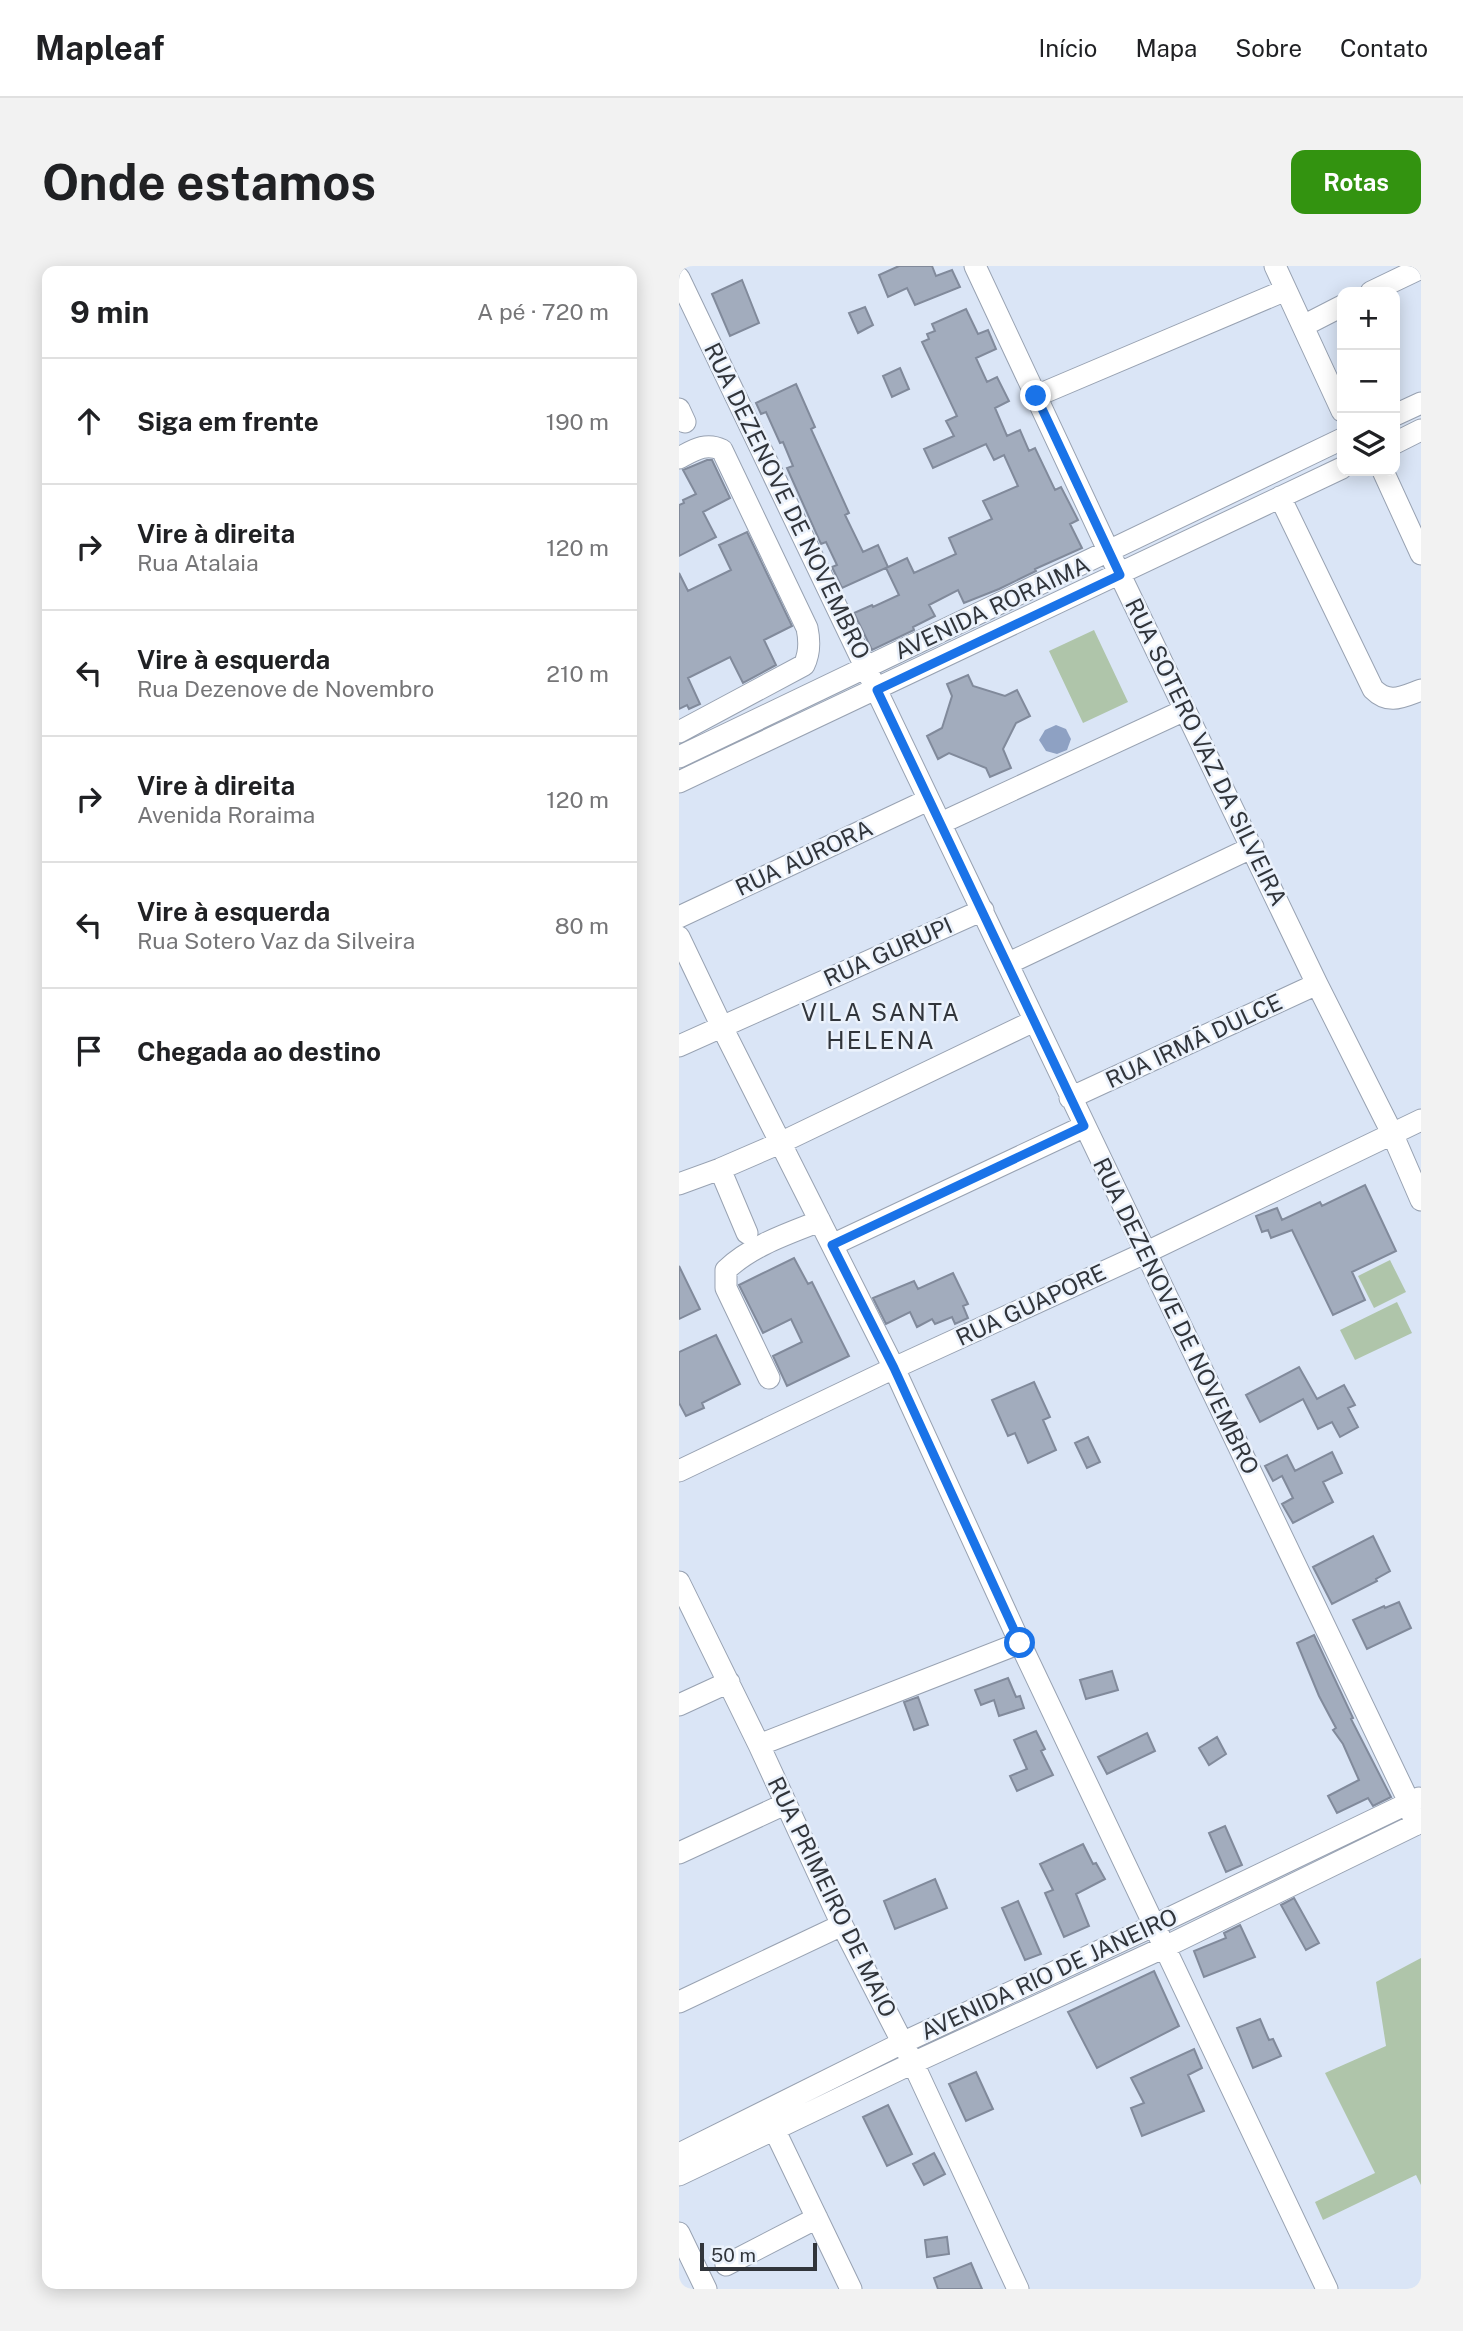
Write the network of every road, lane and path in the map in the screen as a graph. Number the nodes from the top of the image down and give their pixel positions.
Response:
1 (975, 266) edge
2 (1275, 266) edge
3 (1290, 266) edge
4 (1421, 268) edge
5 (679, 278) edge
6 (1381, 287) edge
7 (1286, 290) junction
8 (1337, 308) edge
9 (1308, 323) junction
10 (1337, 372) edge
11 (1036, 396) junction
12 (1337, 398) edge
13 (1421, 403) edge
14 (1399, 413) edge
15 (1421, 430) edge
16 (1400, 440) edge
17 (1337, 441) edge
18 (679, 458) edge
19 (1337, 470) edge
20 (1385, 476) edge
21 (1280, 497) junction
22 (1109, 552) junction
23 (1421, 554) edge
24 (1120, 575) junction
25 (867, 667) junction
26 (877, 690) junction
27 (1421, 690) edge
28 (1185, 710) junction
29 (679, 732) edge
30 (679, 757) edge
31 (679, 782) edge
32 (929, 800) junction
33 (941, 823) junction
34 (1253, 847) junction
35 (983, 910) junction
36 (679, 917) edge
37 (679, 937) edge
38 (1009, 963) junction
39 (1317, 984) junction
40 (1034, 1021) junction
41 (722, 1027) junction
42 (679, 1046) edge
43 (1070, 1098) junction
44 (1421, 1120) edge
45 (1084, 1126) junction
46 (1392, 1133) junction
47 (780, 1143) junction
48 (720, 1169) junction
49 (679, 1184) edge
50 (1421, 1199) edge
51 (820, 1221) junction
52 (747, 1233) dead end
53 (832, 1245) junction
54 (1147, 1252) junction
55 (894, 1368) junction
56 (769, 1378) dead end
57 (679, 1471) edge
58 (679, 1582) edge
59 (1020, 1643) junction
60 (729, 1682) junction
61 (679, 1705) edge
62 (759, 1745) junction
63 (1415, 1800) edge
64 (785, 1804) junction
65 (1418, 1824) edge
66 (679, 1853) edge
67 (842, 1925) junction
68 (1155, 1925) junction
69 (1164, 1947) junction
70 (679, 2002) edge
71 (902, 2043) junction
72 (913, 2063) junction
73 (775, 2131) junction
74 (679, 2154) edge
75 (679, 2175) edge
76 (817, 2218) junction
77 (679, 2233) edge
78 (726, 2265) dead end
79 (706, 2289) edge
80 (851, 2289) edge
81 (1018, 2289) edge
82 (1327, 2289) edge

1 - 11 street, RUA SOTERO VAZ DA SILVEIRA
2 - 7 street
3 - 9 street
4 - 6 street
5 - 25 street, RUA DEZENOVE DE NOVEMBRO
7 - 9 street
7 - 11 street
8 - 9 street
9 - 10 street
9 - 12 street
11 - 22 street, RUA SOTERO VAZ DA SILVEIRA
13 - 14 street
15 - 16 street
17 - 22 street, AVENIDA RORAIMA
18 - 29 street
19 - 21 street, AVENIDA RORAIMA
20 - 23 street
21 - 24 street, AVENIDA RORAIMA
21 - 27 street
22 - 24 street, RUA SOTERO VAZ DA SILVEIRA
22 - 25 street, AVENIDA RORAIMA
24 - 26 street, AVENIDA RORAIMA
24 - 28 street, RUA SOTERO VAZ DA SILVEIRA
25 - 26 street, RUA DEZENOVE DE NOVEMBRO
25 - 30 street, AVENIDA RORAIMA
26 - 31 street, AVENIDA RORAIMA
26 - 32 street, RUA DEZENOVE DE NOVEMBRO
28 - 33 street
28 - 34 street, RUA SOTERO VAZ DA SILVEIRA
32 - 33 street, RUA DEZENOVE DE NOVEMBRO
32 - 36 street, RUA AURORA
33 - 35 street, RUA DEZENOVE DE NOVEMBRO
34 - 38 street
34 - 39 street, RUA SOTERO VAZ DA SILVEIRA
35 - 38 street, RUA DEZENOVE DE NOVEMBRO
35 - 41 street, RUA GURUPI
37 - 41 street
38 - 40 street, RUA DEZENOVE DE NOVEMBRO
39 - 43 street, RUA IRMÃ DULCE
39 - 46 street, RUA SOTERO VAZ DA SILVEIRA
40 - 43 street, RUA DEZENOVE DE NOVEMBRO
40 - 47 street
41 - 42 street, RUA GURUPI
41 - 47 street
43 - 45 street, RUA DEZENOVE DE NOVEMBRO
44 - 46 street, RUA GUAPORE
45 - 53 street
45 - 54 street, RUA DEZENOVE DE NOVEMBRO
46 - 50 street, RUA SOTERO VAZ DA SILVEIRA
46 - 54 street, RUA GUAPORE
47 - 48 street
47 - 51 street
48 - 49 street
48 - 52 street
51 - 53 street
51 - 56 street
53 - 55 street
54 - 55 street, RUA GUAPORE
54 - 63 street, RUA DEZENOVE DE NOVEMBRO
55 - 57 street, RUA GUAPORE
55 - 59 street
58 - 60 street, RUA PRIMEIRO DE MAIO
59 - 62 street
59 - 68 street
60 - 61 street
60 - 62 street, RUA PRIMEIRO DE MAIO
62 - 64 street, RUA PRIMEIRO DE MAIO
63 - 65 street, RUA DEZENOVE DE NOVEMBRO
63 - 68 street, AVENIDA RIO DE JANEIRO
64 - 66 street
64 - 67 street, RUA PRIMEIRO DE MAIO
65 - 69 street, AVENIDA RIO DE JANEIRO
67 - 70 street
67 - 71 street, RUA PRIMEIRO DE MAIO
68 - 69 street
68 - 71 street, AVENIDA RIO DE JANEIRO
69 - 72 street, AVENIDA RIO DE JANEIRO
69 - 82 street
71 - 72 street, RUA PRIMEIRO DE MAIO
71 - 74 street, AVENIDA RIO DE JANEIRO
72 - 73 street, AVENIDA RIO DE JANEIRO
72 - 81 street, RUA PRIMEIRO DE MAIO
73 - 75 street, AVENIDA RIO DE JANEIRO
73 - 76 street
76 - 78 street
76 - 80 street
77 - 79 street

